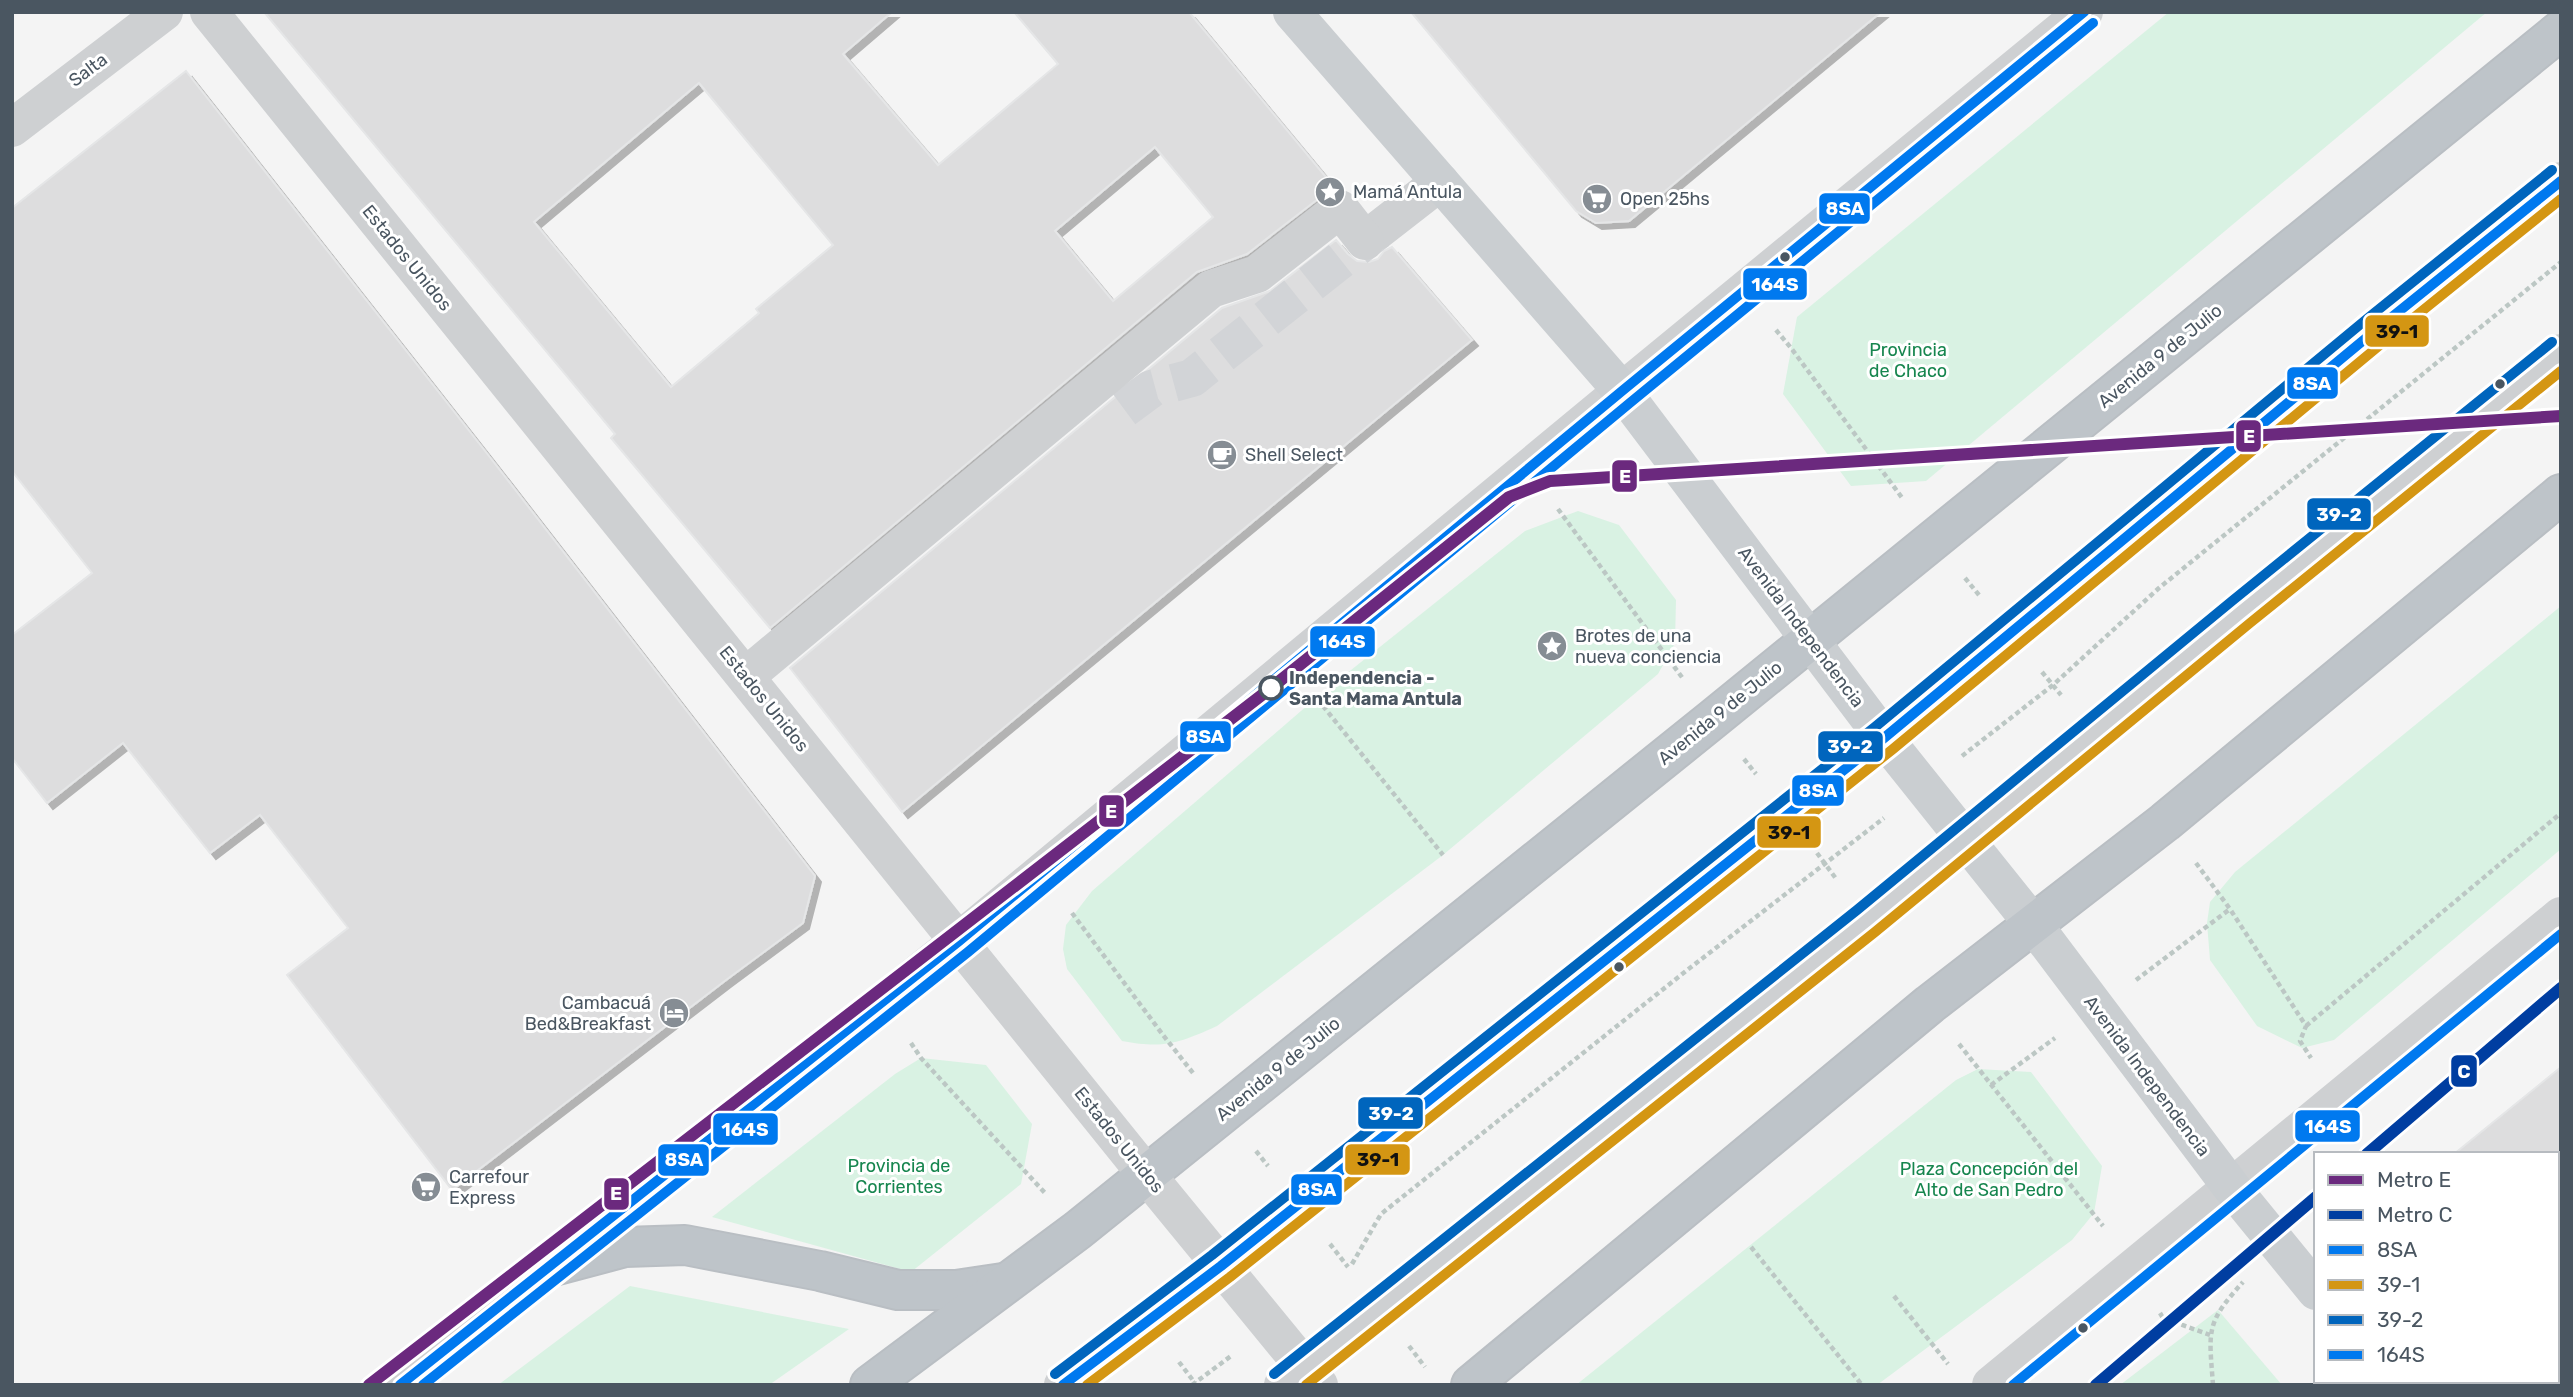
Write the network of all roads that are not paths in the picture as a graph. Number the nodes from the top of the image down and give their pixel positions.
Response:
1 (164, 12) edge
2 (209, 12) edge
3 (1292, 12) edge
4 (2084, 12) edge
5 (2561, 30) edge
6 (12, 128) edge
7 (2561, 181) edge
8 (1440, 182) junction
9 (2561, 353) edge
10 (1622, 391) junction
11 (2561, 494) edge
12 (1811, 640) junction
13 (746, 677) junction
14 (1884, 738) junction
15 (1965, 838) junction
16 (2561, 916) edge
17 (2033, 925) junction
18 (959, 942) junction
19 (1146, 1174) junction
20 (2232, 1188) junction
21 (1222, 1266) junction
22 (550, 1267) junction
23 (1008, 1282) junction
24 (2314, 1289) edge
25 (1302, 1379) edge
26 (1973, 1380) edge
27 (400, 1385) edge
28 (870, 1385) edge
29 (1063, 1385) edge
30 (1471, 1385) edge

1 - 6 street, Salta
2 - 13 street, Estados Unidos
3 - 8 main road, Avenida Independencia
4 - 10 street
5 - 12 highway, Avenida 9 de Julio
7 - 14 street
8 - 10 main road, Avenida Independencia
8 - 13 street
9 - 15 street
10 - 12 main road, Avenida Independencia
10 - 18 street
11 - 17 highway
12 - 14 main road, Avenida Independencia
12 - 19 highway, Avenida 9 de Julio
13 - 18 street, Estados Unidos
14 - 15 main road, Avenida Independencia
14 - 21 street
15 - 17 main road, Avenida Independencia
15 - 25 street
16 - 20 street
17 - 20 main road, Avenida Independencia
17 - 30 highway
18 - 19 street, Estados Unidos
18 - 22 street
19 - 21 street, Estados Unidos
19 - 23 highway, Avenida 9 de Julio
20 - 24 main road, Avenida Independencia
20 - 26 street
21 - 25 street, Estados Unidos
21 - 29 street
22 - 23 highway
22 - 27 street
23 - 28 highway, Avenida 9 de Julio

